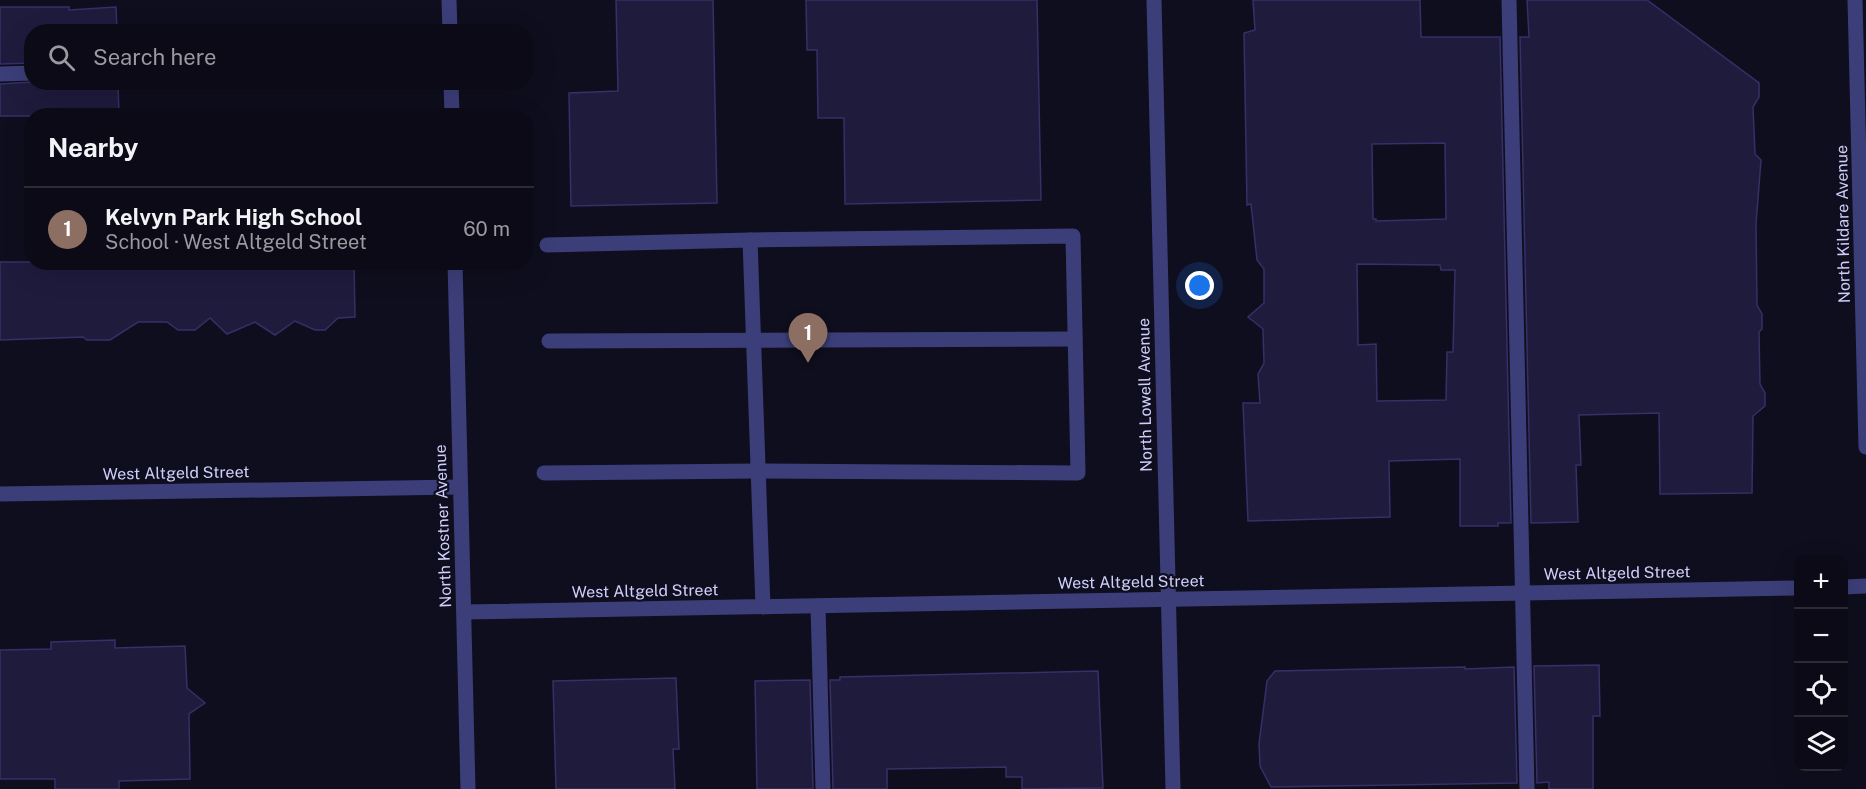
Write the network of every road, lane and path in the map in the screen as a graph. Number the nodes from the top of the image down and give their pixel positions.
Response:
1 (449, 0) edge
2 (1154, 0) edge
3 (1509, 0) edge
4 (1856, 0) edge
5 (450, 24) edge
6 (0, 74) edge
7 (24, 74) edge
8 (451, 90) edge
9 (452, 108) edge
10 (750, 240) junction
11 (547, 245) dead end
12 (455, 270) edge
13 (1075, 339) junction
14 (754, 340) junction
15 (549, 341) dead end
16 (1866, 447) edge
17 (758, 471) junction
18 (544, 473) dead end
19 (460, 487) junction
20 (0, 494) edge
21 (1866, 586) edge
22 (1848, 587) edge
23 (1794, 588) edge
24 (1523, 592) junction
25 (1168, 599) junction
26 (818, 606) junction
27 (763, 607) junction
28 (464, 612) junction
29 (468, 789) edge
30 (823, 789) edge
31 (1173, 789) edge
32 (1527, 789) edge

1 - 5 street
2 - 25 street, North Lowell Avenue
3 - 24 street
4 - 16 street, North Kildare Avenue
6 - 7 street
8 - 9 street
10 - 11 street
10 - 13 street
10 - 14 street
12 - 19 street, North Kostner Avenue
13 - 14 street
13 - 17 street
14 - 15 street
14 - 17 street
17 - 18 street
17 - 27 street
19 - 20 street, West Altgeld Street
19 - 28 street, North Kostner Avenue
21 - 22 street
23 - 24 street, West Altgeld Street
24 - 25 street, West Altgeld Street
24 - 32 street
25 - 26 street, West Altgeld Street
25 - 31 street, North Lowell Avenue
26 - 27 street, West Altgeld Street
26 - 30 street
27 - 28 street, West Altgeld Street
28 - 29 street, North Kostner Avenue

